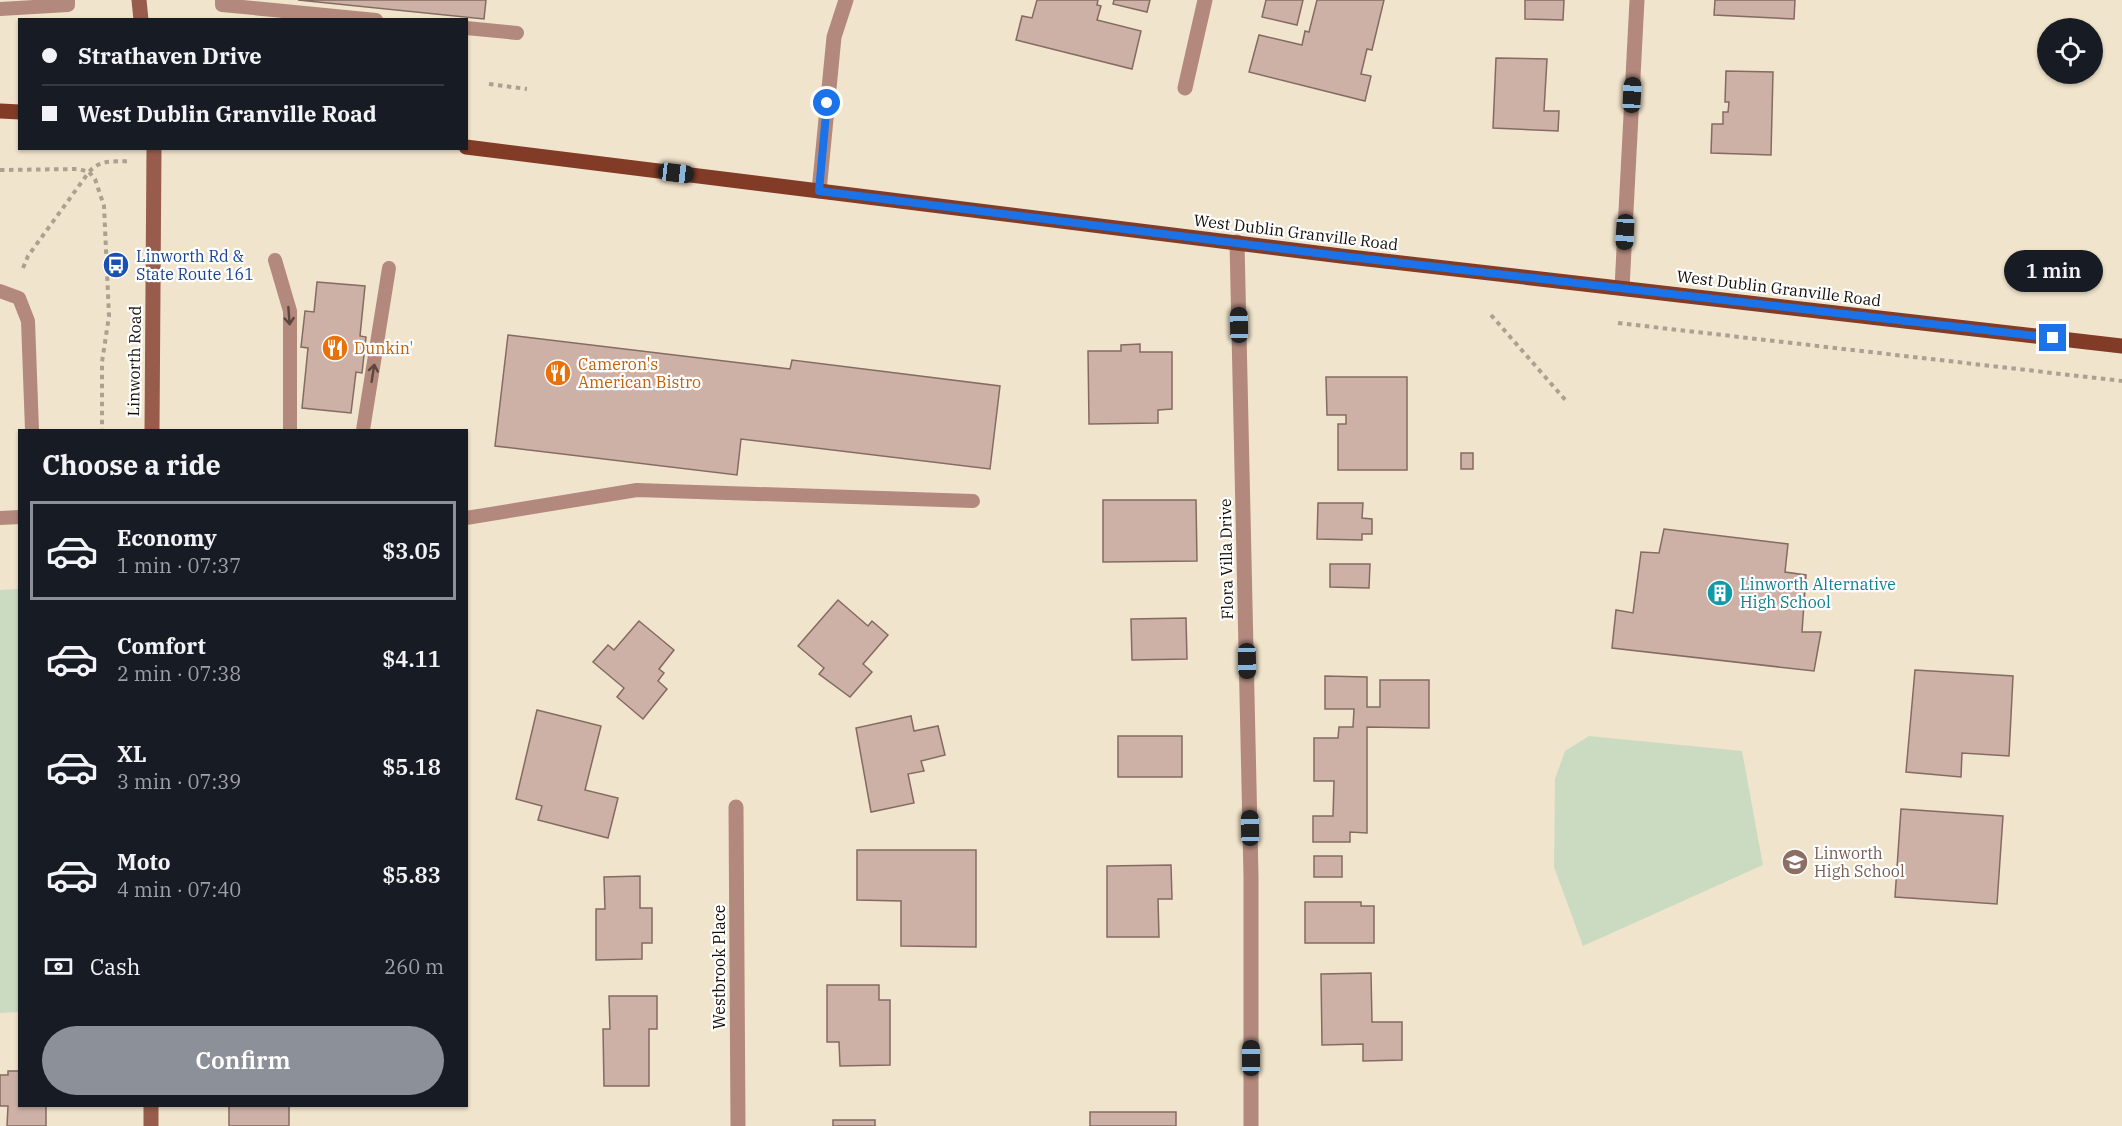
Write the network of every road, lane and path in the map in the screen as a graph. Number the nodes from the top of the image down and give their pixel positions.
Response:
1 (68, 0) edge
2 (139, 0) edge
3 (222, 0) edge
4 (846, 0) edge
5 (1204, 0) edge
6 (1637, 0) edge
7 (0, 9) edge
8 (141, 18) edge
9 (355, 18) edge
10 (468, 28) edge
11 (517, 33) dead end
12 (489, 84) dead end
13 (1185, 88) dead end
14 (527, 89) dead end
15 (0, 111) edge
16 (18, 112) edge
17 (468, 147) edge
18 (154, 150) edge
19 (103, 162) dead end
20 (0, 170) edge
21 (90, 172) junction
22 (819, 191) junction
23 (1237, 242) junction
24 (275, 260) dead end
25 (23, 268) dead end
26 (389, 268) dead end
27 (1622, 288) junction
28 (0, 291) edge
29 (1491, 315) dead end
30 (1618, 323) dead end
31 (2122, 346) edge
32 (2122, 381) edge
33 (1568, 403) dead end
34 (32, 429) edge
35 (102, 429) edge
36 (152, 429) edge
37 (290, 429) edge
38 (363, 429) edge
39 (973, 501) dead end
40 (18, 517) edge
41 (0, 518) edge
42 (468, 518) edge
43 (736, 807) dead end
44 (151, 1107) edge
45 (151, 1126) edge
46 (738, 1126) edge
47 (1251, 1126) edge

1 - 7 lane
2 - 8 main road
3 - 9 lane
4 - 22 street
5 - 13 street
6 - 27 street
10 - 11 lane
12 - 14 path
15 - 16 main road
17 - 22 main road, West Dublin Granville Road
18 - 36 main road, Linworth Road
19 - 21 path
20 - 21 path
21 - 25 path
21 - 35 path
22 - 23 main road, West Dublin Granville Road
23 - 27 main road, West Dublin Granville Road
23 - 47 street, Flora Villa Drive
24 -> 37 lane
38 -> 26 lane
27 - 31 main road, West Dublin Granville Road
28 - 34 lane
29 - 33 path
30 - 32 path
39 - 42 lane
40 - 41 lane
43 - 46 street, Westbrook Place
44 - 45 main road

